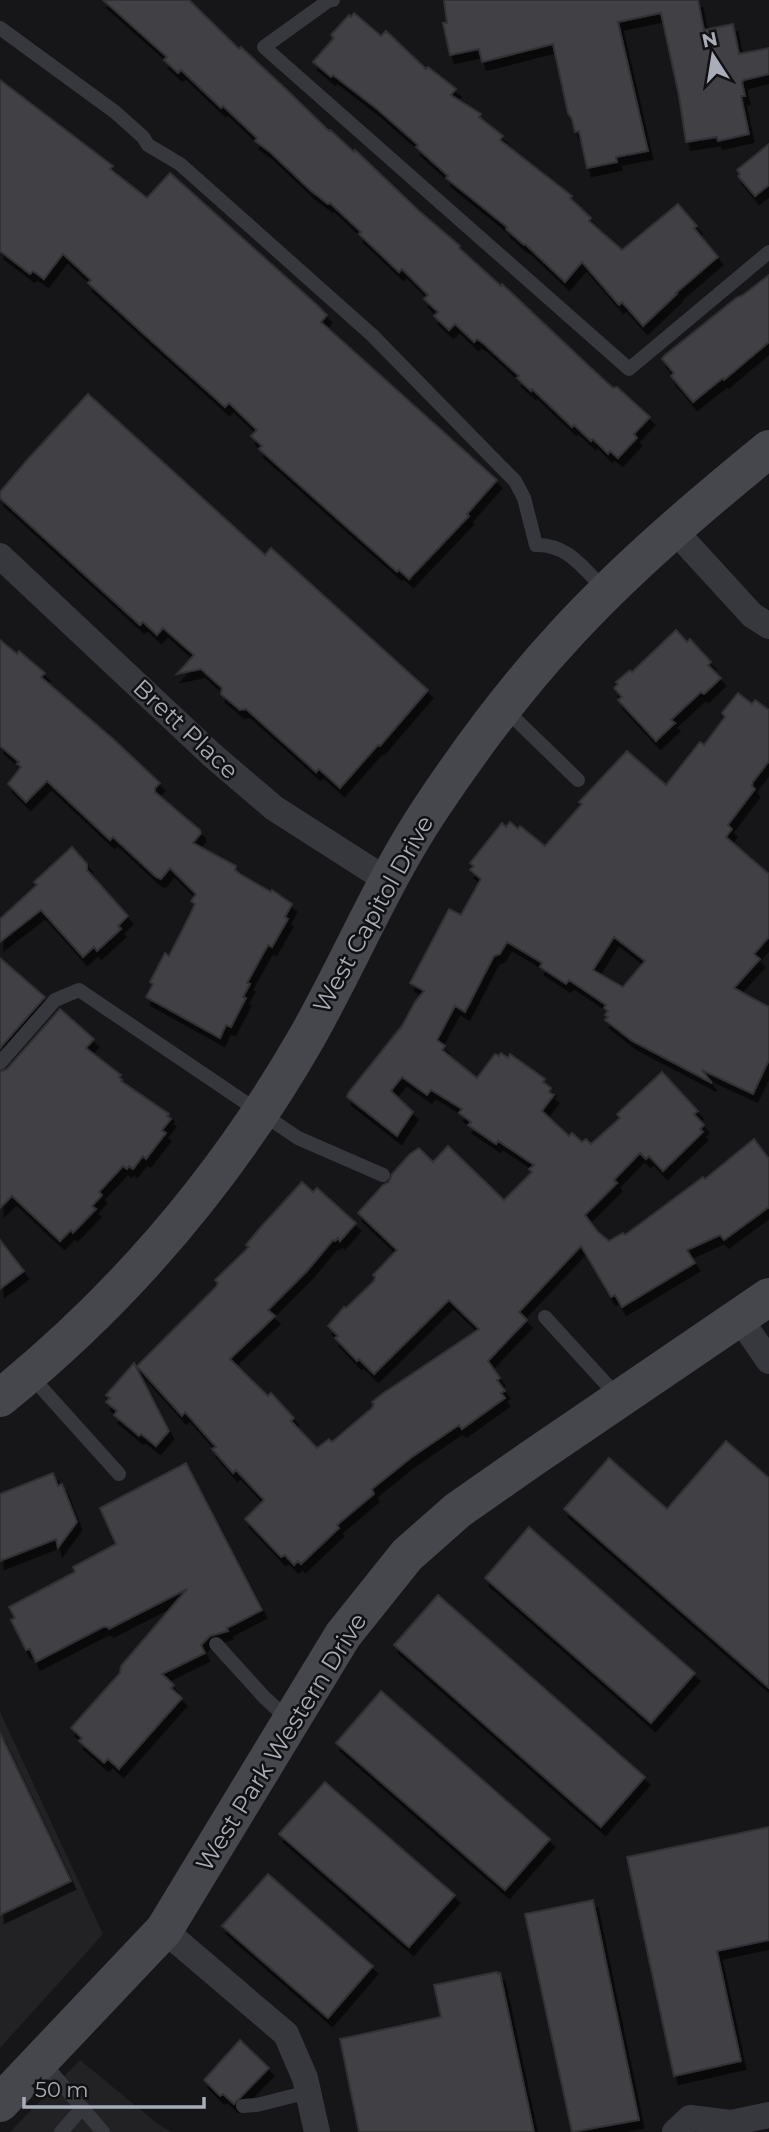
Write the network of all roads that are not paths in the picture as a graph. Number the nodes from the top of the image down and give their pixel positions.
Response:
1 (333, 0) edge
2 (0, 28) edge
3 (769, 252) edge
4 (769, 449) edge
5 (675, 531) junction
6 (0, 556) edge
7 (608, 592) junction
8 (769, 626) edge
9 (503, 707) junction
10 (578, 780) dead end
11 (388, 881) junction
12 (0, 1063) edge
13 (260, 1114) junction
14 (383, 1175) dead end
15 (755, 1308) edge
16 (545, 1317) dead end
17 (769, 1361) edge
18 (29, 1374) junction
19 (0, 1398) edge
20 (620, 1399) junction
21 (119, 1474) dead end
22 (216, 1644) dead end
23 (291, 1722) junction
24 (164, 1930) junction
25 (41, 2059) junction
26 (308, 2092) junction
27 (0, 2103) edge
28 (243, 2106) dead end
29 (82, 2108) junction
30 (769, 2115) edge
31 (61, 2132) edge
32 (103, 2132) edge
33 (317, 2132) edge
34 (675, 2132) edge

1 - 3 lane
2 - 7 lane
4 - 5 street, West Capitol Drive
5 - 7 street, West Capitol Drive
5 - 8 street
6 - 11 street, Brett Place
7 - 9 street, West Capitol Drive
9 - 10 lane
9 - 11 street, West Capitol Drive
11 - 13 street, West Capitol Drive
12 - 13 lane
13 - 14 lane
13 - 18 street, West Capitol Drive
15 - 17 street
15 - 20 street, West Park Western Drive
16 - 20 lane
18 - 19 street, West Capitol Drive
18 - 21 lane
20 - 23 street, West Park Western Drive
22 - 23 lane
23 - 24 street, West Park Western Drive
24 - 25 street, West Park Western Drive
24 - 26 street
25 - 27 street, West Park Western Drive
25 - 29 lane
26 - 28 lane
26 - 33 street
29 - 31 lane
29 - 32 lane
30 - 34 street

